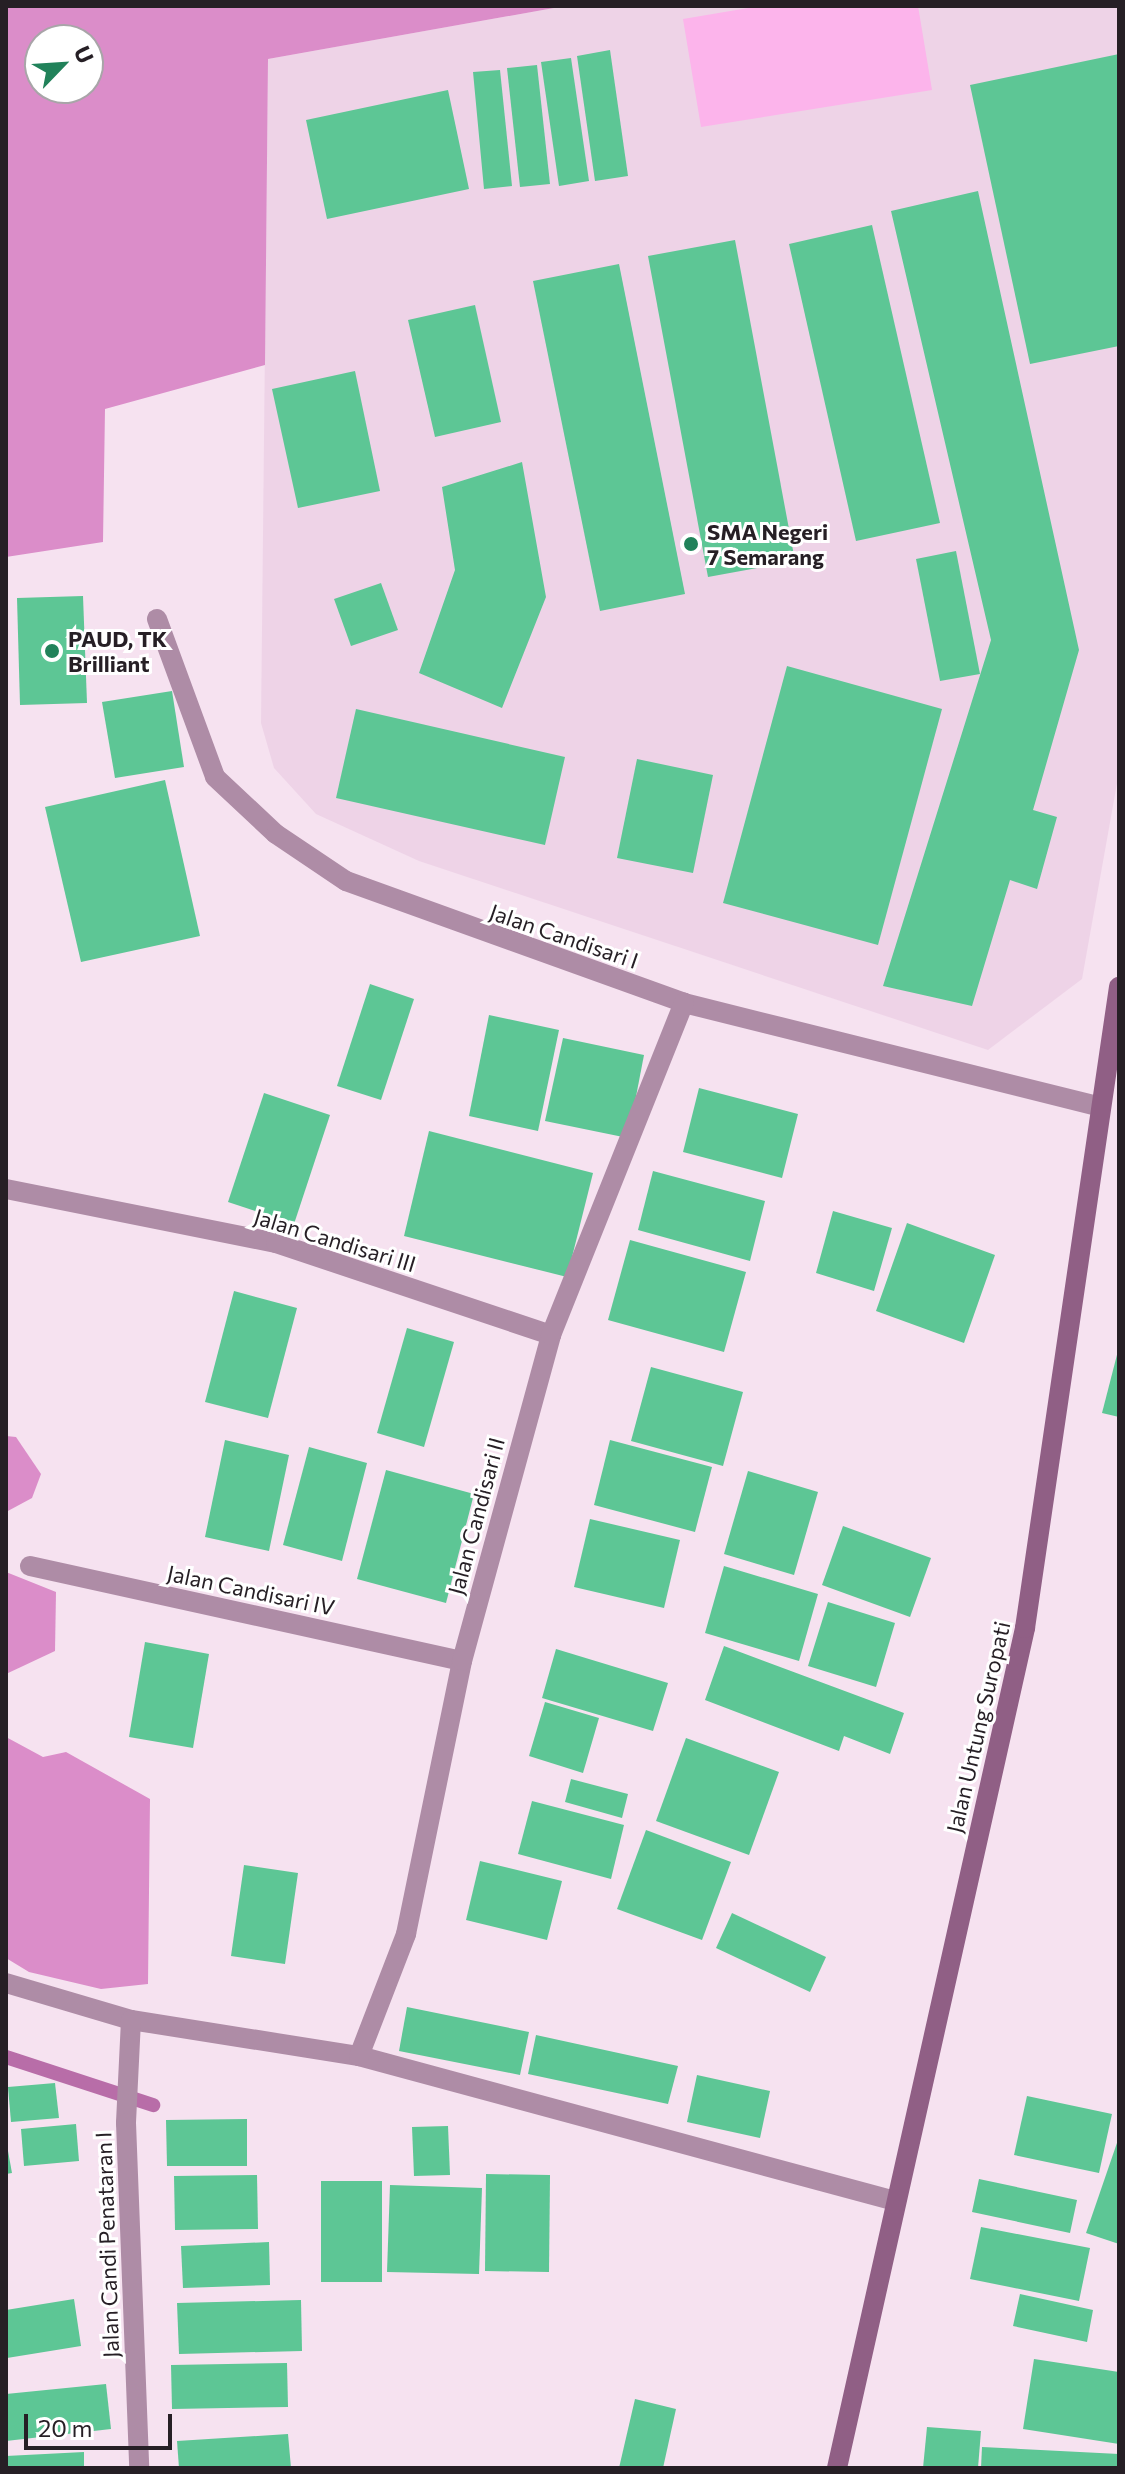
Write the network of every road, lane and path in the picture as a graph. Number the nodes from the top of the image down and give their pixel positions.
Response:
1 (157, 619) dead end
2 (1119, 987) edge
3 (684, 1003) junction
4 (1115, 1034) edge
5 (1098, 1106) junction
6 (6, 1189) edge
7 (551, 1335) junction
8 (30, 1566) dead end
9 (462, 1661) junction
10 (6, 1983) edge
11 (131, 2020) junction
12 (359, 2056) junction
13 (895, 2201) junction
14 (139, 2468) edge
15 (837, 2468) edge

1 - 3 street, Jalan Candisari I
2 - 4 main road, Jalan Untung Suropati
3 - 5 street, Jalan Candisari I
3 - 7 street, Jalan Candisari II
4 - 5 main road, Jalan Untung Suropati
5 - 13 main road, Jalan Untung Suropati
6 - 7 street, Jalan Candisari III
7 - 9 street, Jalan Candisari II
8 - 9 street, Jalan Candisari IV
9 - 12 street, Jalan Candisari II
10 - 11 street
11 - 12 street
11 - 14 street, Jalan Candi Penataran I
12 - 13 street
13 - 15 main road, Jalan Untung Suropati

